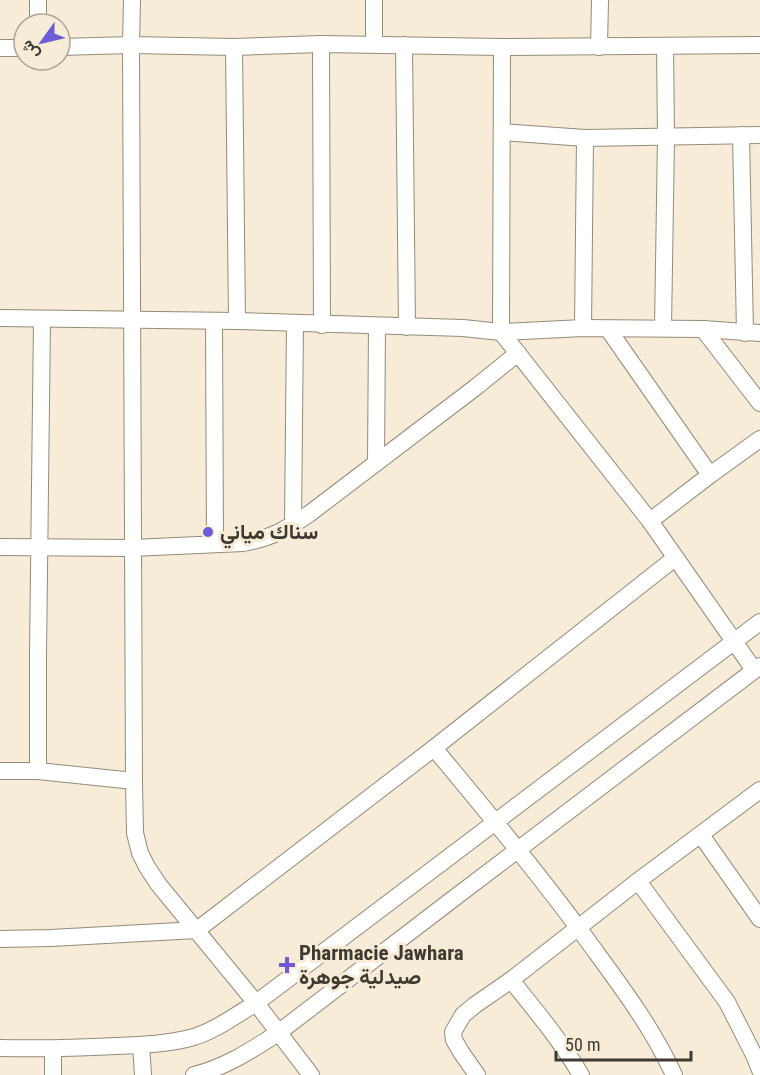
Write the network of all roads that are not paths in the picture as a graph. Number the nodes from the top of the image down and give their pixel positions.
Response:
1 (132, 0) edge
2 (374, 0) edge
3 (600, 0) edge
4 (321, 44) junction
5 (374, 44) junction
6 (131, 45) junction
7 (404, 45) junction
8 (760, 45) edge
9 (665, 46) junction
10 (72, 47) edge
11 (234, 47) junction
12 (502, 47) junction
13 (600, 47) junction
14 (502, 132) junction
15 (741, 135) junction
16 (760, 135) edge
17 (585, 138) junction
18 (666, 138) junction
19 (0, 318) edge
20 (42, 319) junction
21 (131, 320) junction
22 (214, 321) junction
23 (237, 321) junction
24 (295, 324) junction
25 (322, 325) junction
26 (377, 326) junction
27 (407, 327) junction
28 (582, 328) junction
29 (663, 328) junction
30 (608, 329) junction
31 (703, 329) junction
32 (501, 332) junction
33 (753, 333) edge
34 (518, 353) junction
35 (760, 403) edge
36 (760, 439) edge
37 (376, 463) junction
38 (710, 475) junction
39 (650, 521) junction
40 (293, 525) junction
41 (215, 543) junction
42 (0, 547) edge
43 (40, 547) junction
44 (132, 548) junction
45 (675, 558) junction
46 (760, 622) edge
47 (734, 642) junction
48 (757, 668) edge
49 (434, 748) junction
50 (0, 771) edge
51 (38, 771) junction
52 (134, 782) junction
53 (760, 790) edge
54 (495, 822) junction
55 (701, 835) junction
56 (518, 850) junction
57 (638, 881) junction
58 (760, 919) edge
59 (578, 928) junction
60 (197, 930) junction
61 (0, 939) edge
62 (511, 980) junction
63 (256, 1003) junction
64 (278, 1033) junction
65 (141, 1045) junction
66 (0, 1048) edge
67 (53, 1049) junction
68 (760, 1070) edge
69 (53, 1075) edge
70 (143, 1075) edge
71 (194, 1075) edge
72 (311, 1075) edge
73 (477, 1075) edge
74 (581, 1075) edge
75 (674, 1075) edge

1 - 6 street
2 - 5 street
3 - 13 street
4 - 5 street
4 - 11 street
4 - 25 street
5 - 7 street
6 - 10 street
6 - 11 street
6 - 21 street
7 - 12 street
7 - 27 street
8 - 9 street
9 - 13 street
9 - 18 street
11 - 23 street
12 - 13 street
12 - 14 street
14 - 17 street
14 - 32 street
15 - 16 street
15 - 18 street
15 - 33 street
17 - 18 street
17 - 28 street
18 - 29 street
19 - 20 street
20 - 21 street
20 - 43 street
21 - 22 street
21 - 44 street
22 - 23 street
22 - 41 street
23 - 24 street
24 - 25 street
24 - 40 street
25 - 26 street
26 - 27 street
26 - 37 street
27 - 32 street
28 - 30 street
28 - 32 street
29 - 30 street
29 - 31 street
30 - 38 street
31 - 33 street
31 - 35 street
32 - 34 street
34 - 37 street
34 - 39 street
36 - 38 street
37 - 40 street
38 - 39 street
39 - 45 street
40 - 41 street
41 - 44 street
42 - 43 street
43 - 44 street
43 - 51 street
44 - 52 street
45 - 47 street
45 - 49 street
46 - 47 street
47 - 48 street
47 - 54 street
48 - 56 street
49 - 54 street
49 - 60 street
50 - 51 street
51 - 52 street
52 - 60 street
53 - 55 street
54 - 56 street
54 - 63 street
55 - 57 street
55 - 58 street
56 - 59 street
56 - 64 street
57 - 59 street
57 - 68 street
59 - 62 street
59 - 75 street
60 - 61 street
60 - 63 street
62 - 73 street
62 - 74 street
63 - 64 street
63 - 65 street
64 - 71 street
64 - 72 street
65 - 67 street
65 - 70 street
66 - 67 street
67 - 69 street

